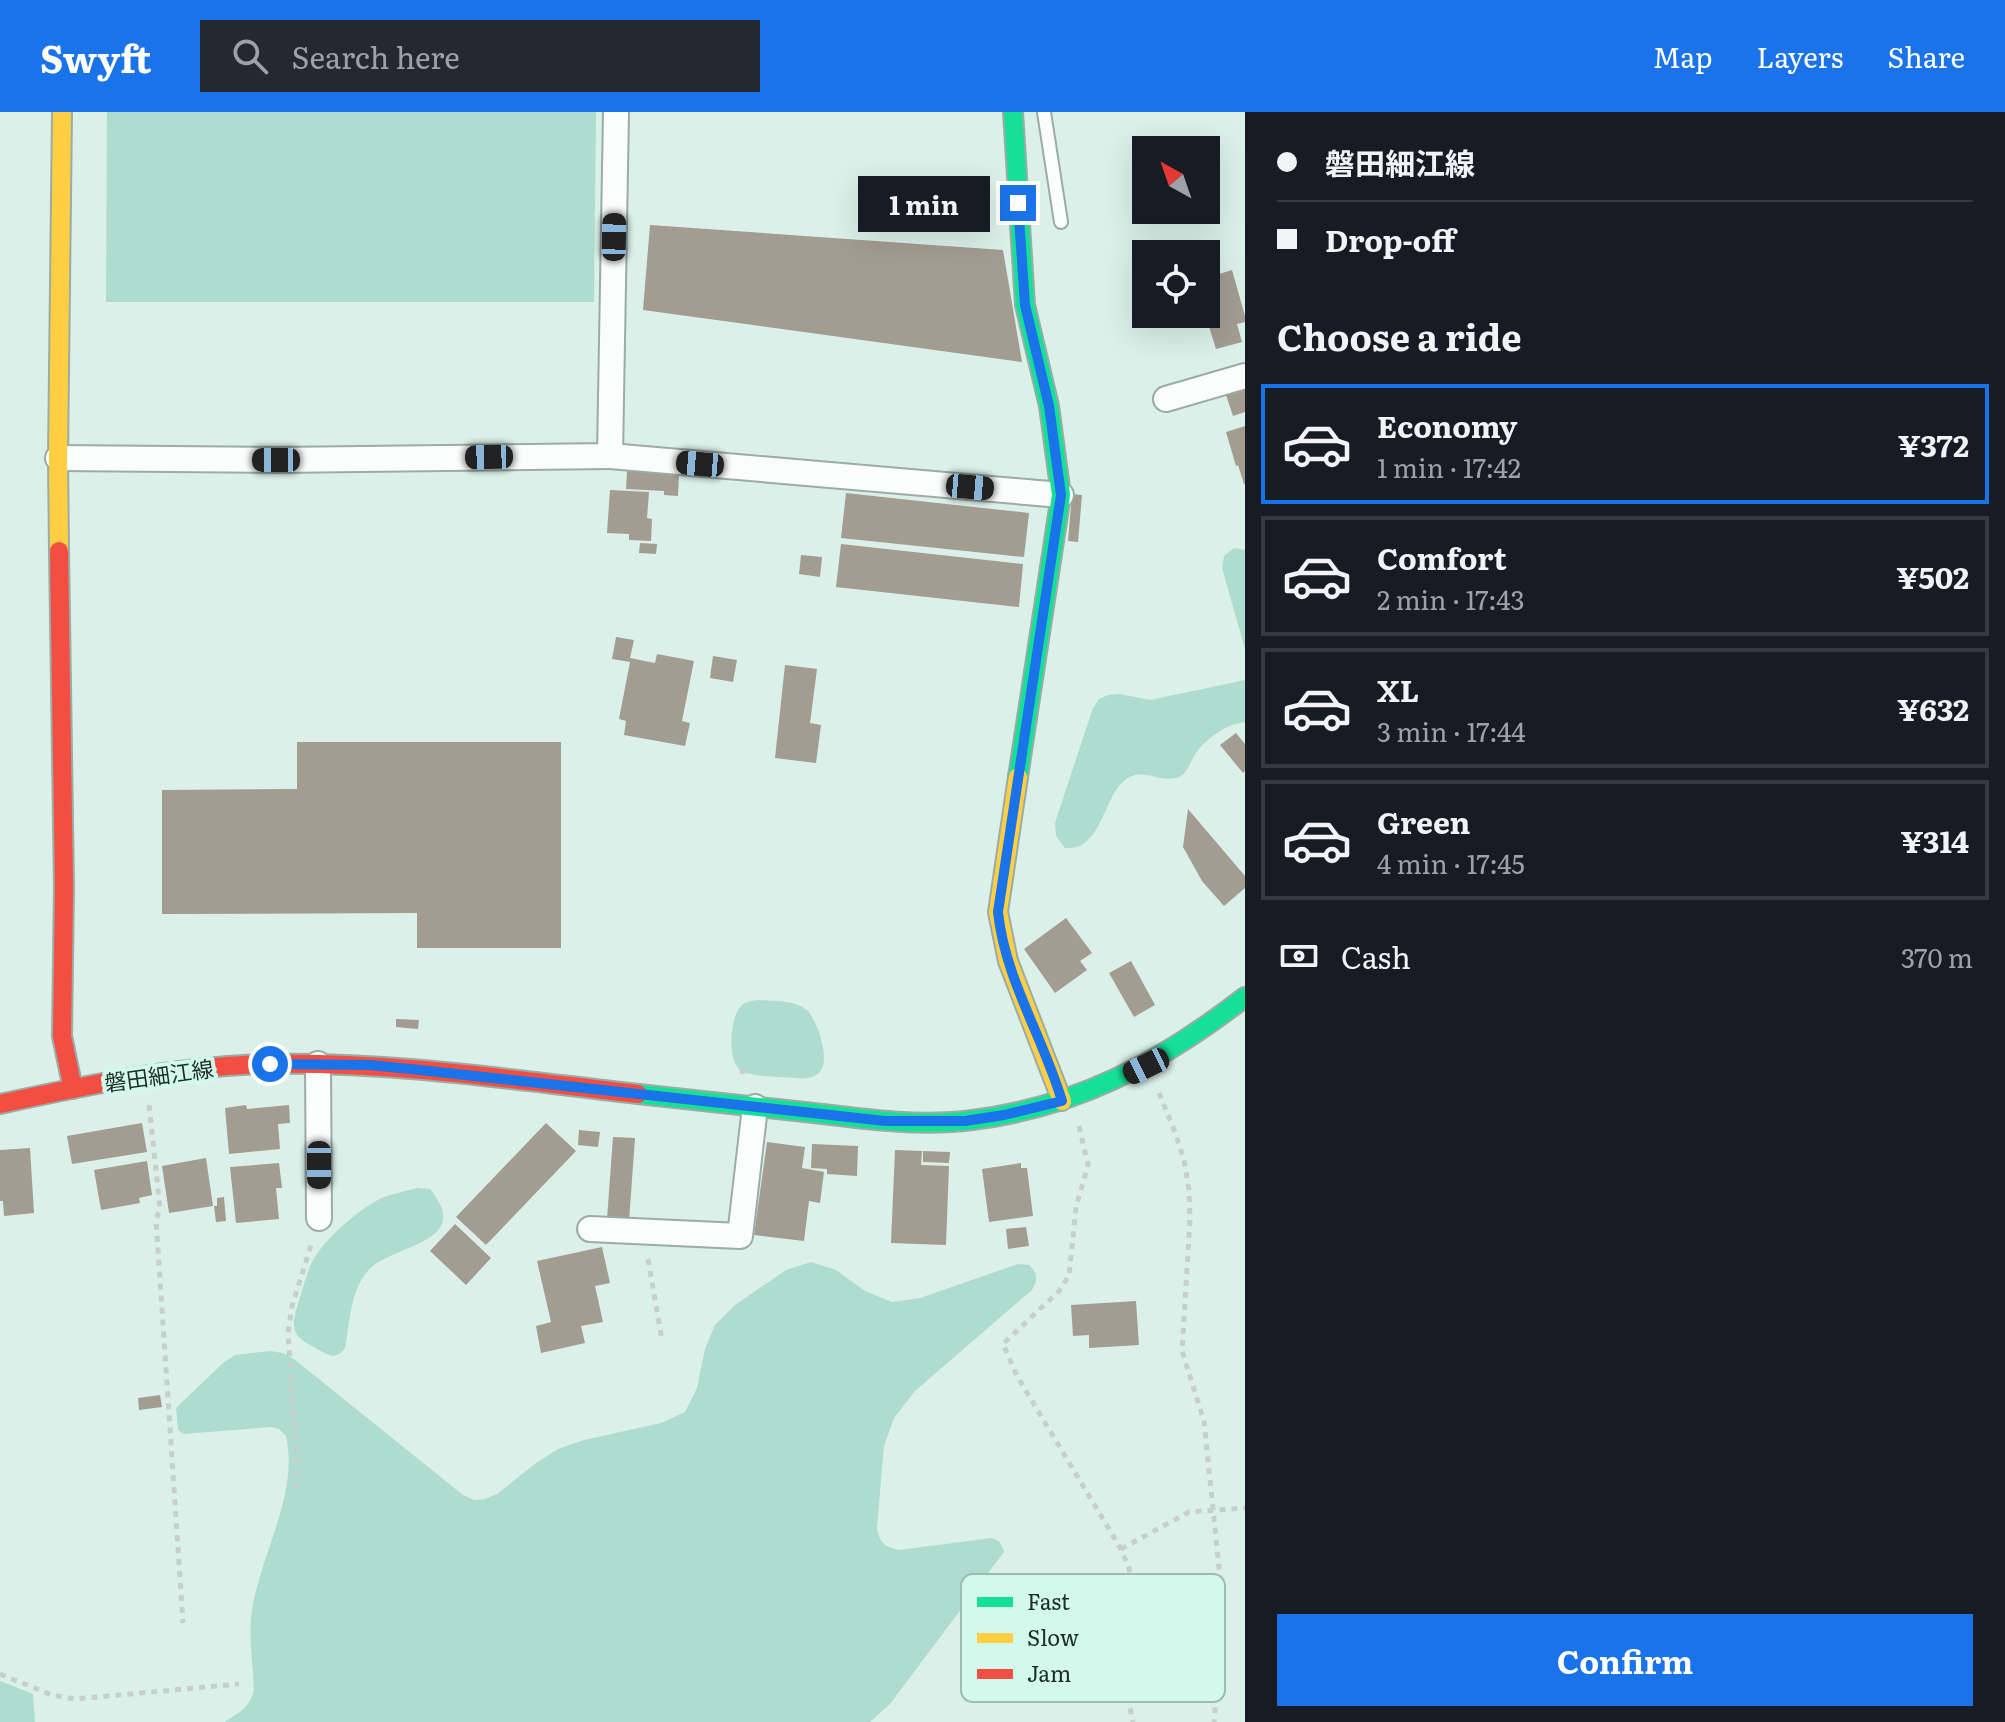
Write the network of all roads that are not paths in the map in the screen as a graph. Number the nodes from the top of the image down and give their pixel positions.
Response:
1 (62, 112) edge
2 (616, 112) edge
3 (1013, 112) edge
4 (1044, 112) edge
5 (1061, 222) dead end
6 (1245, 376) edge
7 (1166, 399) dead end
8 (610, 456) junction
9 (58, 458) junction
10 (1061, 495) junction
11 (1245, 997) edge
12 (318, 1064) junction
13 (73, 1089) junction
14 (1066, 1100) junction
15 (0, 1104) edge
16 (755, 1107) junction
17 (319, 1218) road end
18 (590, 1229) dead end

1 - 9 street
2 - 8 street
3 - 10 street
4 - 5 lane
6 - 7 street
8 - 9 street
8 - 10 street
9 - 13 street
10 - 14 street
11 - 14 street, 磐田細江線
12 - 13 street, 磐田細江線
12 - 16 street, 磐田細江線
12 - 17 street
13 - 15 street, 磐田細江線
14 - 16 street, 磐田細江線
16 - 18 street

